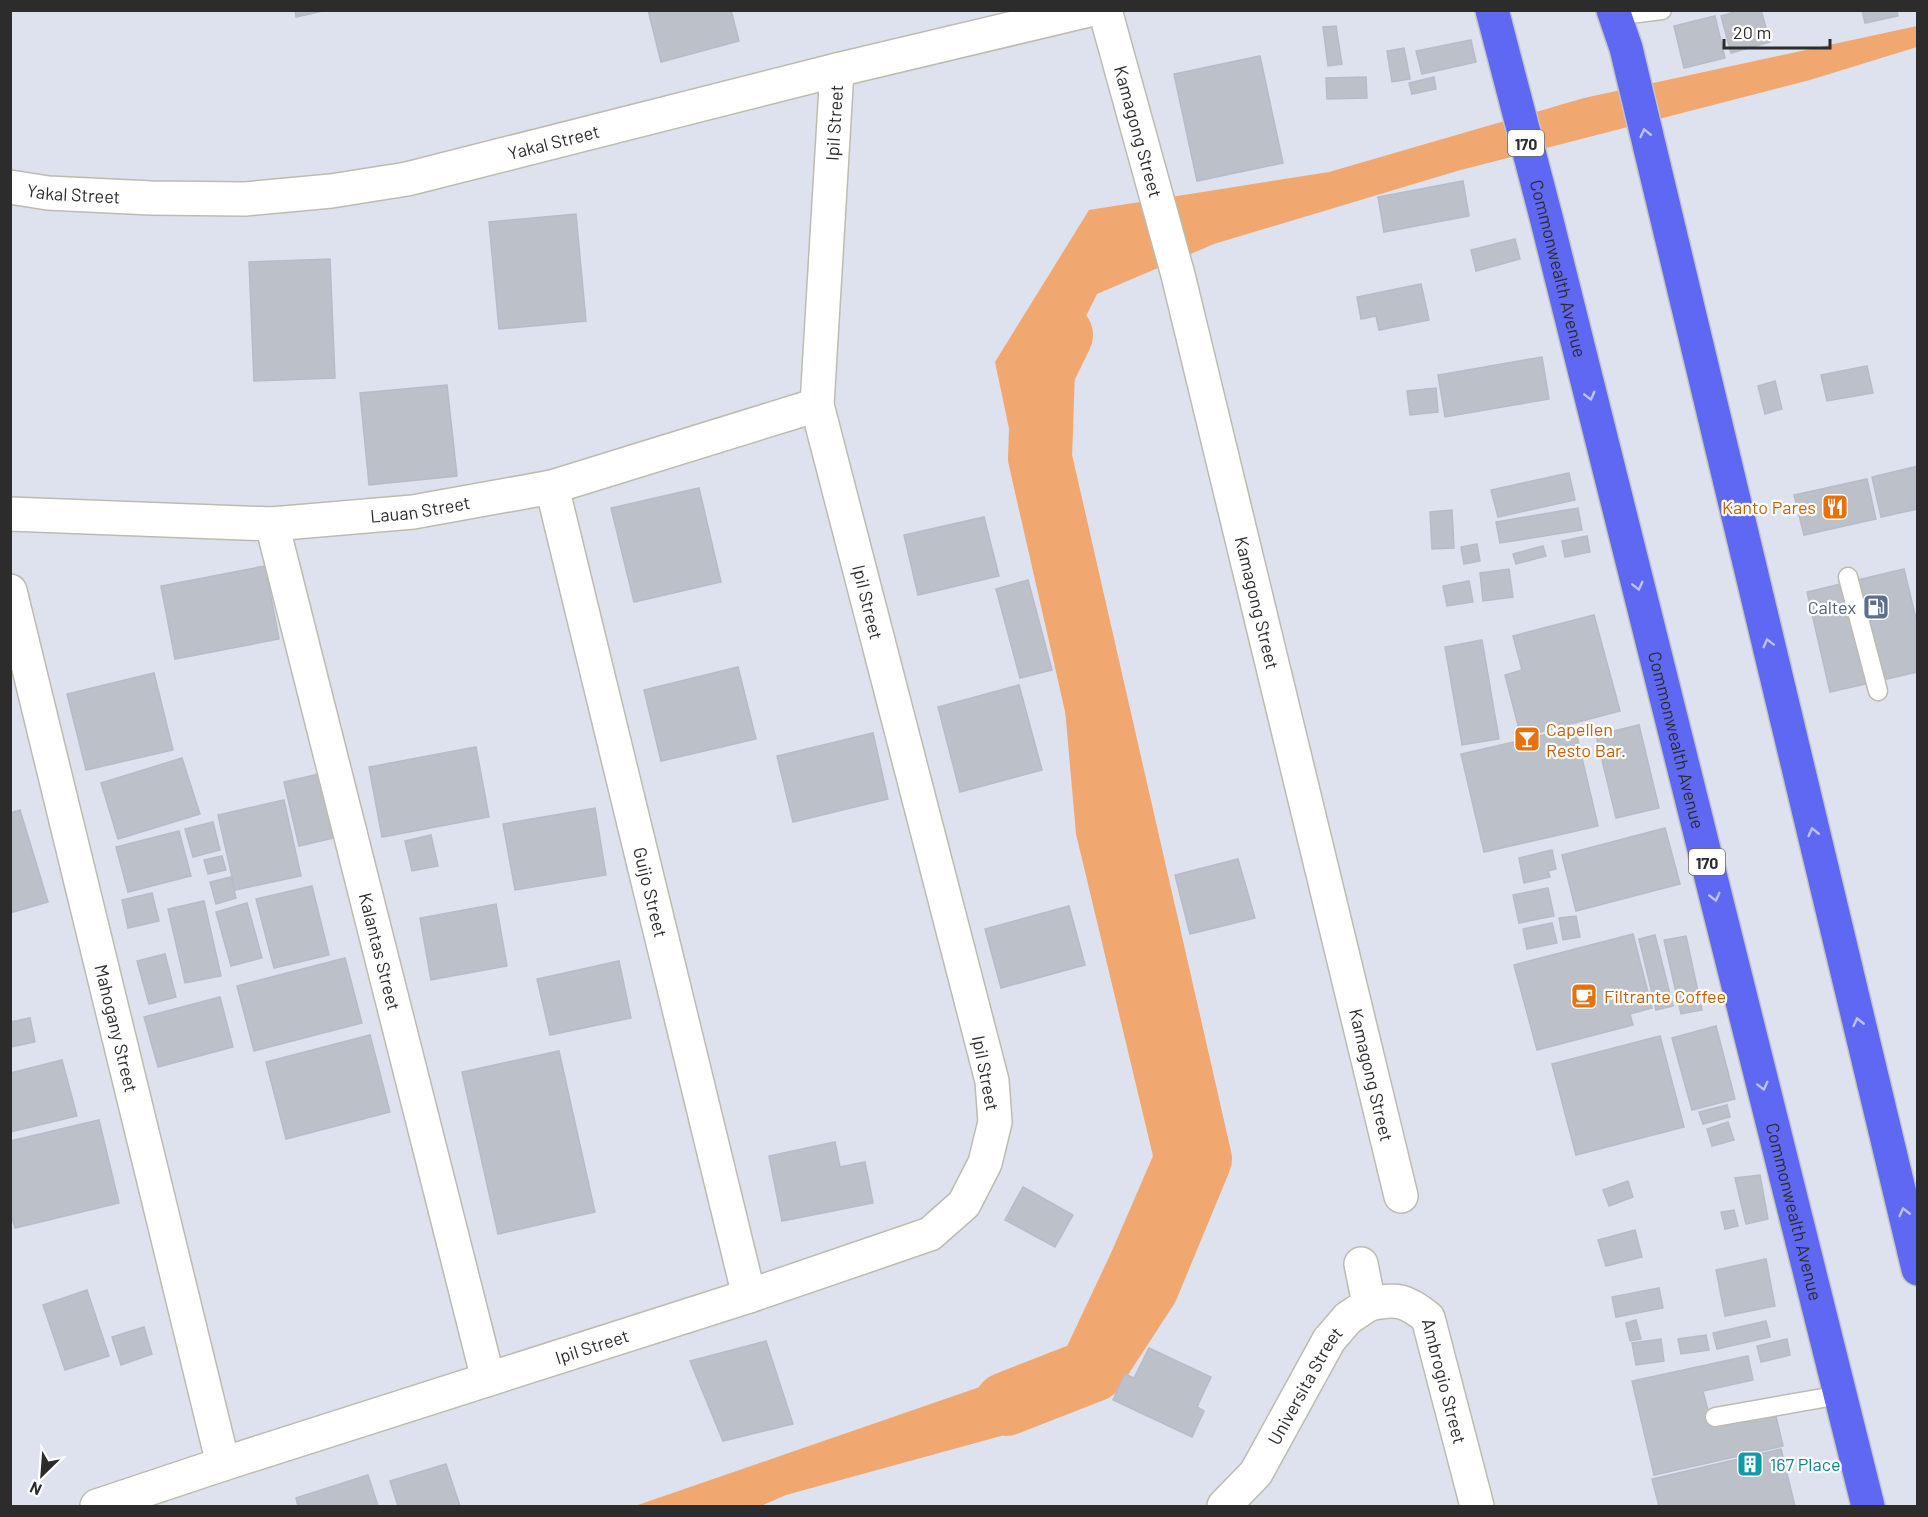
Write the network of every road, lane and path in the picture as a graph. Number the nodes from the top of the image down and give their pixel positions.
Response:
1 (1089, 10) edge
2 (1105, 10) edge
3 (1492, 10) edge
4 (1662, 10) edge
5 (1614, 14) edge
6 (837, 70) junction
7 (10, 187) edge
8 (817, 405) junction
9 (552, 487) junction
10 (10, 514) edge
11 (272, 524) junction
12 (1848, 577) dead end
13 (10, 591) edge
14 (1878, 691) dead end
15 (1401, 1196) dead end
16 (1360, 1264) dead end
17 (1917, 1269) edge
18 (749, 1296) junction
19 (1369, 1304) junction
20 (488, 1379) junction
21 (1840, 1395) junction
22 (1715, 1417) dead end
23 (223, 1464) junction
24 (97, 1506) edge
25 (1224, 1506) edge
26 (1477, 1506) edge
27 (1868, 1506) edge

1 - 6 street, Yakal Street
2 - 15 street, Kamagong Street
3 -> 21 main road, Commonwealth Avenue / 170
4 - 5 lane
17 -> 5 main road
6 - 7 street, Yakal Street
6 - 8 street, Ipil Street
8 - 9 street, Lauan Street
8 - 18 street, Ipil Street
9 - 11 street, Lauan Street
9 - 18 street, Guijo Street
10 - 11 street, Lauan Street
11 - 20 street, Kalantas Street
12 - 14 lane
13 - 23 street, Mahogany Street
16 - 19 street
18 - 20 street, Ipil Street
19 - 25 street, Universita Street
19 - 26 street, Ambrogio Street
20 - 23 street, Ipil Street
21 - 22 lane
21 - 27 main road, Commonwealth Avenue / 170
23 - 24 street, Ipil Street

